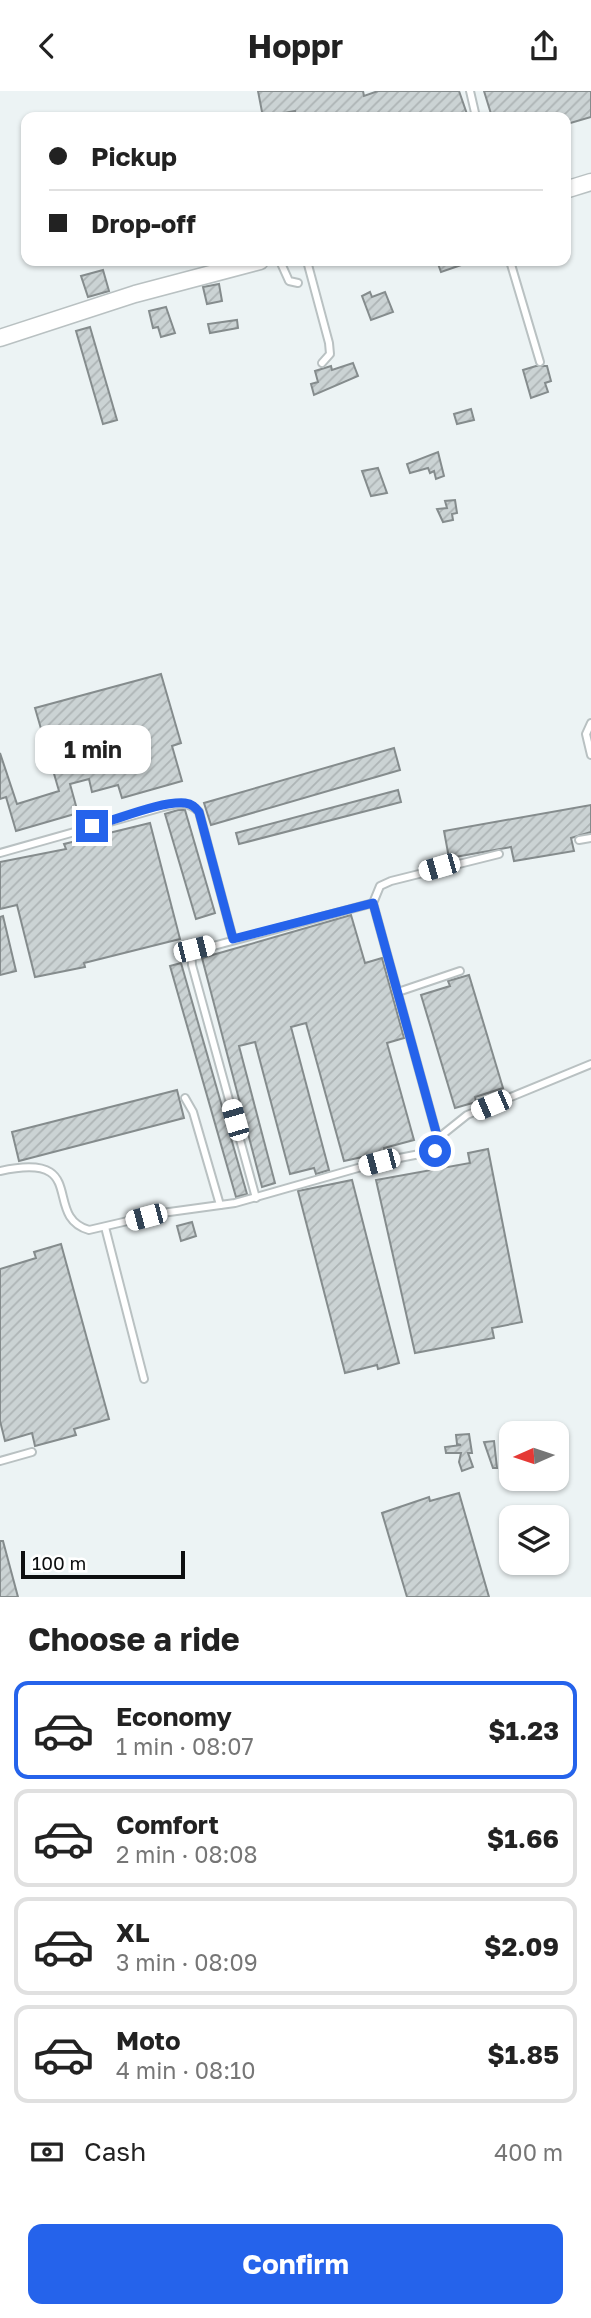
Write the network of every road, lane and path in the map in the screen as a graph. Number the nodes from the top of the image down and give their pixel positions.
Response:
1 (470, 91) edge
2 (475, 112) edge
3 (591, 182) edge
4 (571, 188) edge
5 (241, 266) edge
6 (282, 266) edge
7 (308, 266) edge
8 (511, 266) edge
9 (298, 283) dead end
10 (0, 338) edge
11 (540, 362) dead end
12 (322, 363) dead end
13 (591, 723) edge
14 (591, 755) edge
15 (591, 838) edge
16 (579, 840) dead end
17 (0, 853) edge
18 (499, 854) dead end
19 (373, 903) junction
20 (233, 939) junction
21 (460, 971) dead end
22 (398, 992) junction
23 (591, 1063) edge
24 (185, 1098) dead end
25 (437, 1139) junction
26 (0, 1171) edge
27 (256, 1198) junction
28 (220, 1205) junction
29 (105, 1227) junction
30 (144, 1379) dead end
31 (32, 1452) dead end
32 (0, 1461) edge

1 - 2 lane
3 - 4 street
5 - 10 street
6 - 9 lane
7 - 12 lane
8 - 11 lane
13 - 14 lane
15 - 16 lane
17 - 20 lane
18 - 19 lane
19 - 20 lane
19 - 22 lane
20 - 27 lane
21 - 22 lane
22 - 25 lane
23 - 25 lane
24 - 28 lane
25 - 27 lane
26 - 29 lane
27 - 28 lane
28 - 29 lane
29 - 30 lane
31 - 32 lane

